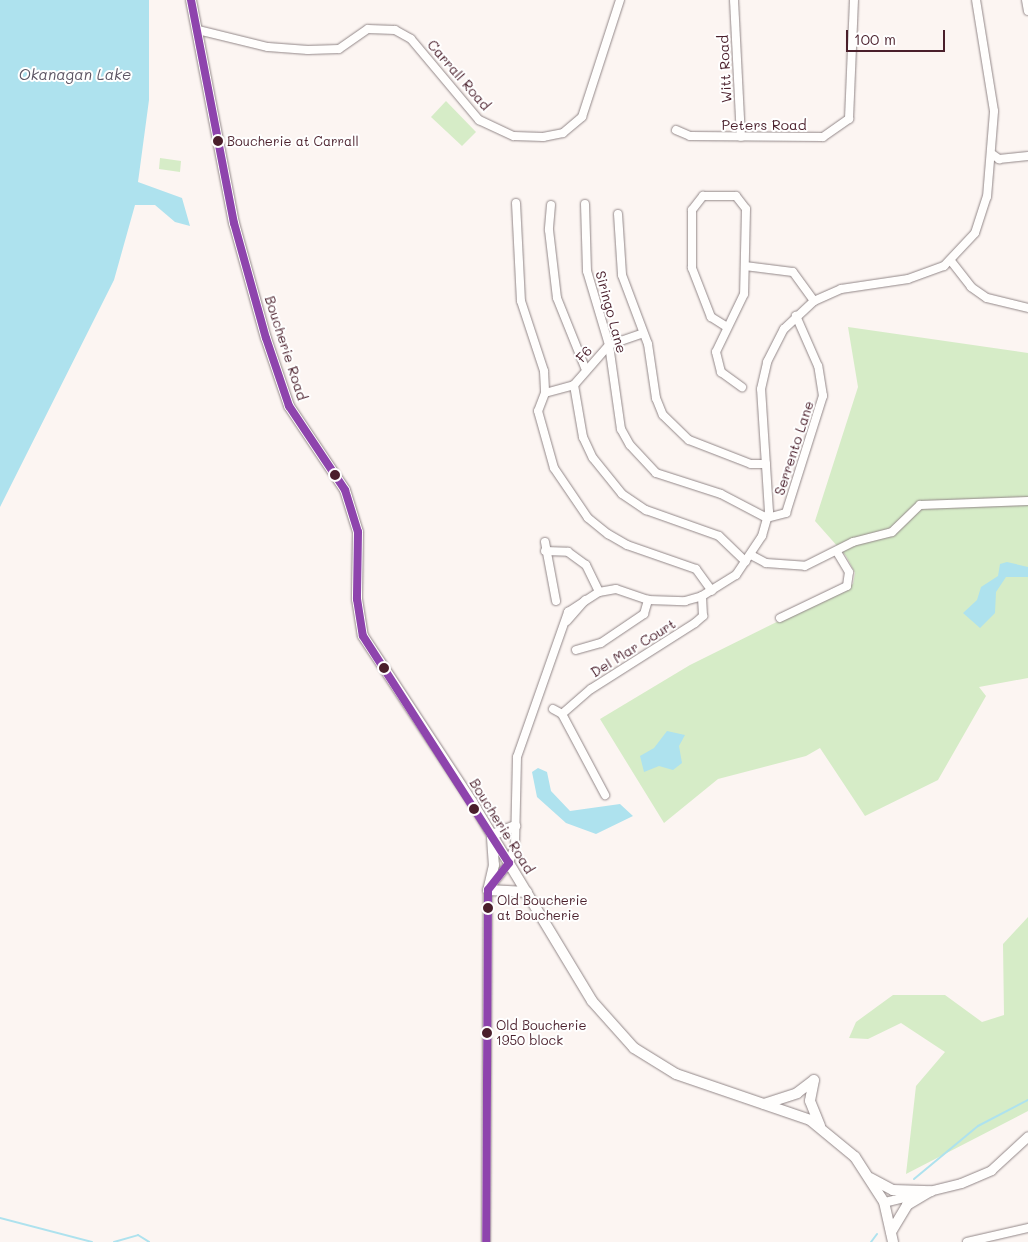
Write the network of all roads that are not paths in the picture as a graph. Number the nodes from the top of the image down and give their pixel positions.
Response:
1 (191, 0) edge
2 (620, 0) edge
3 (734, 0) edge
4 (854, 0) edge
5 (976, 0) edge
6 (1026, 0) edge
7 (1028, 11) edge
8 (198, 30) junction
9 (676, 130) dead end
10 (742, 137) junction
11 (992, 154) junction
12 (1028, 156) edge
13 (516, 203) dead end
14 (585, 204) dead end
15 (551, 205) dead end
16 (618, 214) dead end
17 (951, 261) junction
18 (745, 266) junction
19 (814, 301) junction
20 (1028, 308) edge
21 (796, 316) junction
22 (727, 327) junction
23 (643, 333) junction
24 (609, 345) junction
25 (586, 370) junction
26 (574, 385) junction
27 (742, 387) dead end
28 (545, 393) junction
29 (766, 464) junction
30 (1028, 501) edge
31 (767, 518) junction
32 (544, 542) dead end
33 (546, 551) junction
34 (838, 552) junction
35 (749, 559) junction
36 (712, 591) junction
37 (599, 592) junction
38 (702, 596) junction
39 (648, 600) junction
40 (556, 601) dead end
41 (780, 618) dead end
42 (576, 650) dead end
43 (553, 709) dead end
44 (562, 714) junction
45 (605, 796) dead end
46 (515, 826) junction
47 (492, 835) junction
48 (509, 863) junction
49 (488, 890) junction
50 (527, 892) junction
51 (764, 1104) junction
52 (821, 1129) junction
53 (1028, 1136) edge
54 (867, 1176) junction
55 (931, 1190) junction
56 (884, 1202) junction
57 (1028, 1228) edge
58 (892, 1237) edge
59 (486, 1242) edge
60 (967, 1242) edge

1 - 8 main road, Boucherie Road
2 - 8 street, Carrall Road
3 - 10 street, Witt Road
4 - 10 street, Peters Road
5 - 11 street
6 - 7 street
8 - 47 main road, Boucherie Road
9 - 10 street, Peters Road
11 - 12 street
11 - 17 street
13 - 28 street
14 - 24 street, Siringo Lane
15 - 25 street
16 - 23 street
17 - 19 street
17 - 20 street
18 - 19 street
18 - 22 street
18 - 22 street
19 - 21 street
21 - 29 street
21 - 31 street, Serrento Lane
22 - 27 street
23 - 24 street, F6
23 - 29 street
24 - 25 street, F6
24 - 31 street, Siringo Lane
25 - 26 street, F6
26 - 28 street
26 - 35 street
28 - 36 street
29 - 31 street
30 - 34 street
31 - 35 street
32 - 33 street
33 - 37 street
33 - 40 street
34 - 35 street
34 - 41 street
35 - 36 street
36 - 38 street
37 - 39 street
37 - 46 street
38 - 39 street
38 - 44 street, Del Mar Court
39 - 42 street
43 - 44 street
44 - 45 street
46 - 47 main road
46 - 48 street
47 - 48 main road, Boucherie Road
47 - 49 main road
48 - 49 street
48 - 50 main road, Boucherie Road
49 - 50 main road
49 - 59 street
50 - 51 main road, Boucherie Road
51 - 52 main road, Boucherie Road
51 - 52 main road
52 - 54 main road, Boucherie Road
53 - 55 street
54 - 55 main road
54 - 56 main road, Boucherie Road
55 - 56 street
55 - 58 main road
56 - 58 main road, Boucherie Road
57 - 60 street

